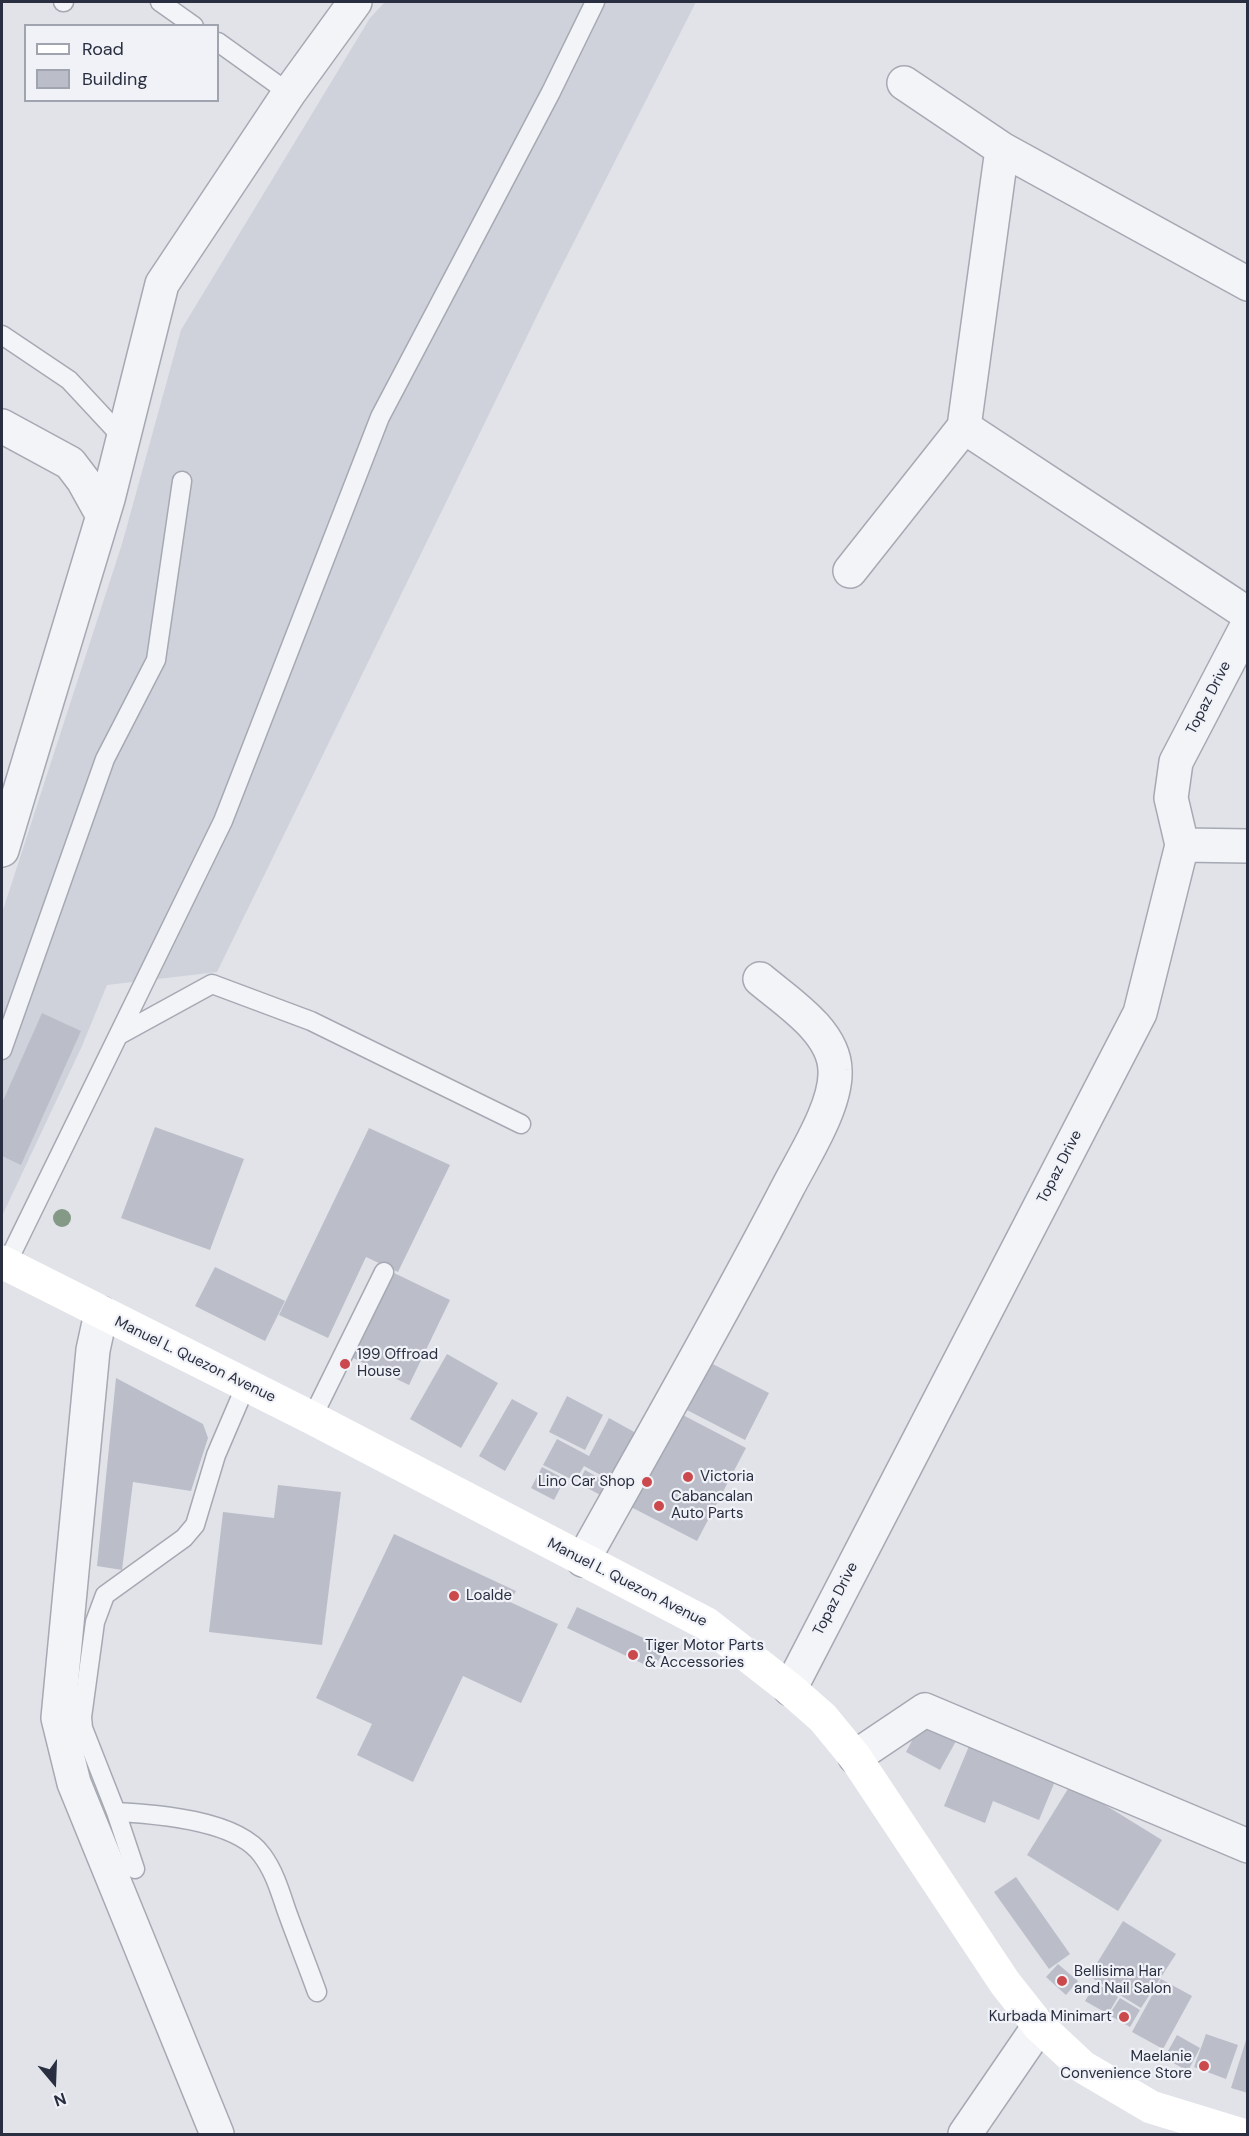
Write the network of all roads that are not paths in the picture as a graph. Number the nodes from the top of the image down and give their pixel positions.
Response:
1 (160, 2) edge
2 (355, 2) edge
3 (595, 2) edge
4 (191, 24) edge
5 (219, 43) edge
6 (904, 83) dead end
7 (289, 93) junction
8 (1002, 149) junction
9 (1248, 284) edge
10 (2, 334) edge
11 (2, 426) edge
12 (964, 427) junction
13 (123, 438) junction
14 (182, 481) dead end
15 (103, 516) junction
16 (850, 571) dead end
17 (1248, 614) edge
18 (1248, 624) edge
19 (1182, 845) junction
20 (1248, 846) edge
21 (2, 850) edge
22 (760, 979) dead end
23 (119, 1035) junction
24 (2, 1050) edge
25 (521, 1124) dead end
26 (4, 1264) edge
27 (384, 1272) dead end
28 (101, 1313) junction
29 (246, 1385) junction
30 (312, 1418) junction
31 (583, 1560) junction
32 (790, 1689) junction
33 (855, 1757) junction
34 (116, 1812) junction
35 (1246, 1843) edge
36 (135, 1869) dead end
37 (316, 1992) dead end
38 (1039, 2026) junction
39 (217, 2134) edge
40 (965, 2134) edge
41 (1239, 2134) edge

1 - 4 lane
2 - 7 street
3 - 23 lane
5 - 7 lane
6 - 8 street
7 - 13 street
8 - 9 street
8 - 12 street
10 - 13 lane
11 - 15 street
12 - 16 street
12 - 17 street
13 - 15 street
14 - 24 lane
15 - 21 street
18 - 19 street, Topaz Drive
19 - 20 street
19 - 32 street, Topaz Drive
22 - 31 street
23 - 25 lane
23 - 26 lane
26 - 28 main road, Manuel L. Quezon Avenue
27 - 30 lane
28 - 29 main road, Manuel L. Quezon Avenue
28 - 39 street
29 - 30 main road, Manuel L. Quezon Avenue
29 - 34 lane
30 - 31 main road, Manuel L. Quezon Avenue
31 - 32 main road, Manuel L. Quezon Avenue
32 - 33 main road, Manuel L. Quezon Avenue
33 - 35 street
33 - 38 main road, Manuel L. Quezon Avenue
34 - 36 lane
34 - 37 lane
38 - 40 street
38 - 41 main road, Manuel L. Quezon Avenue

